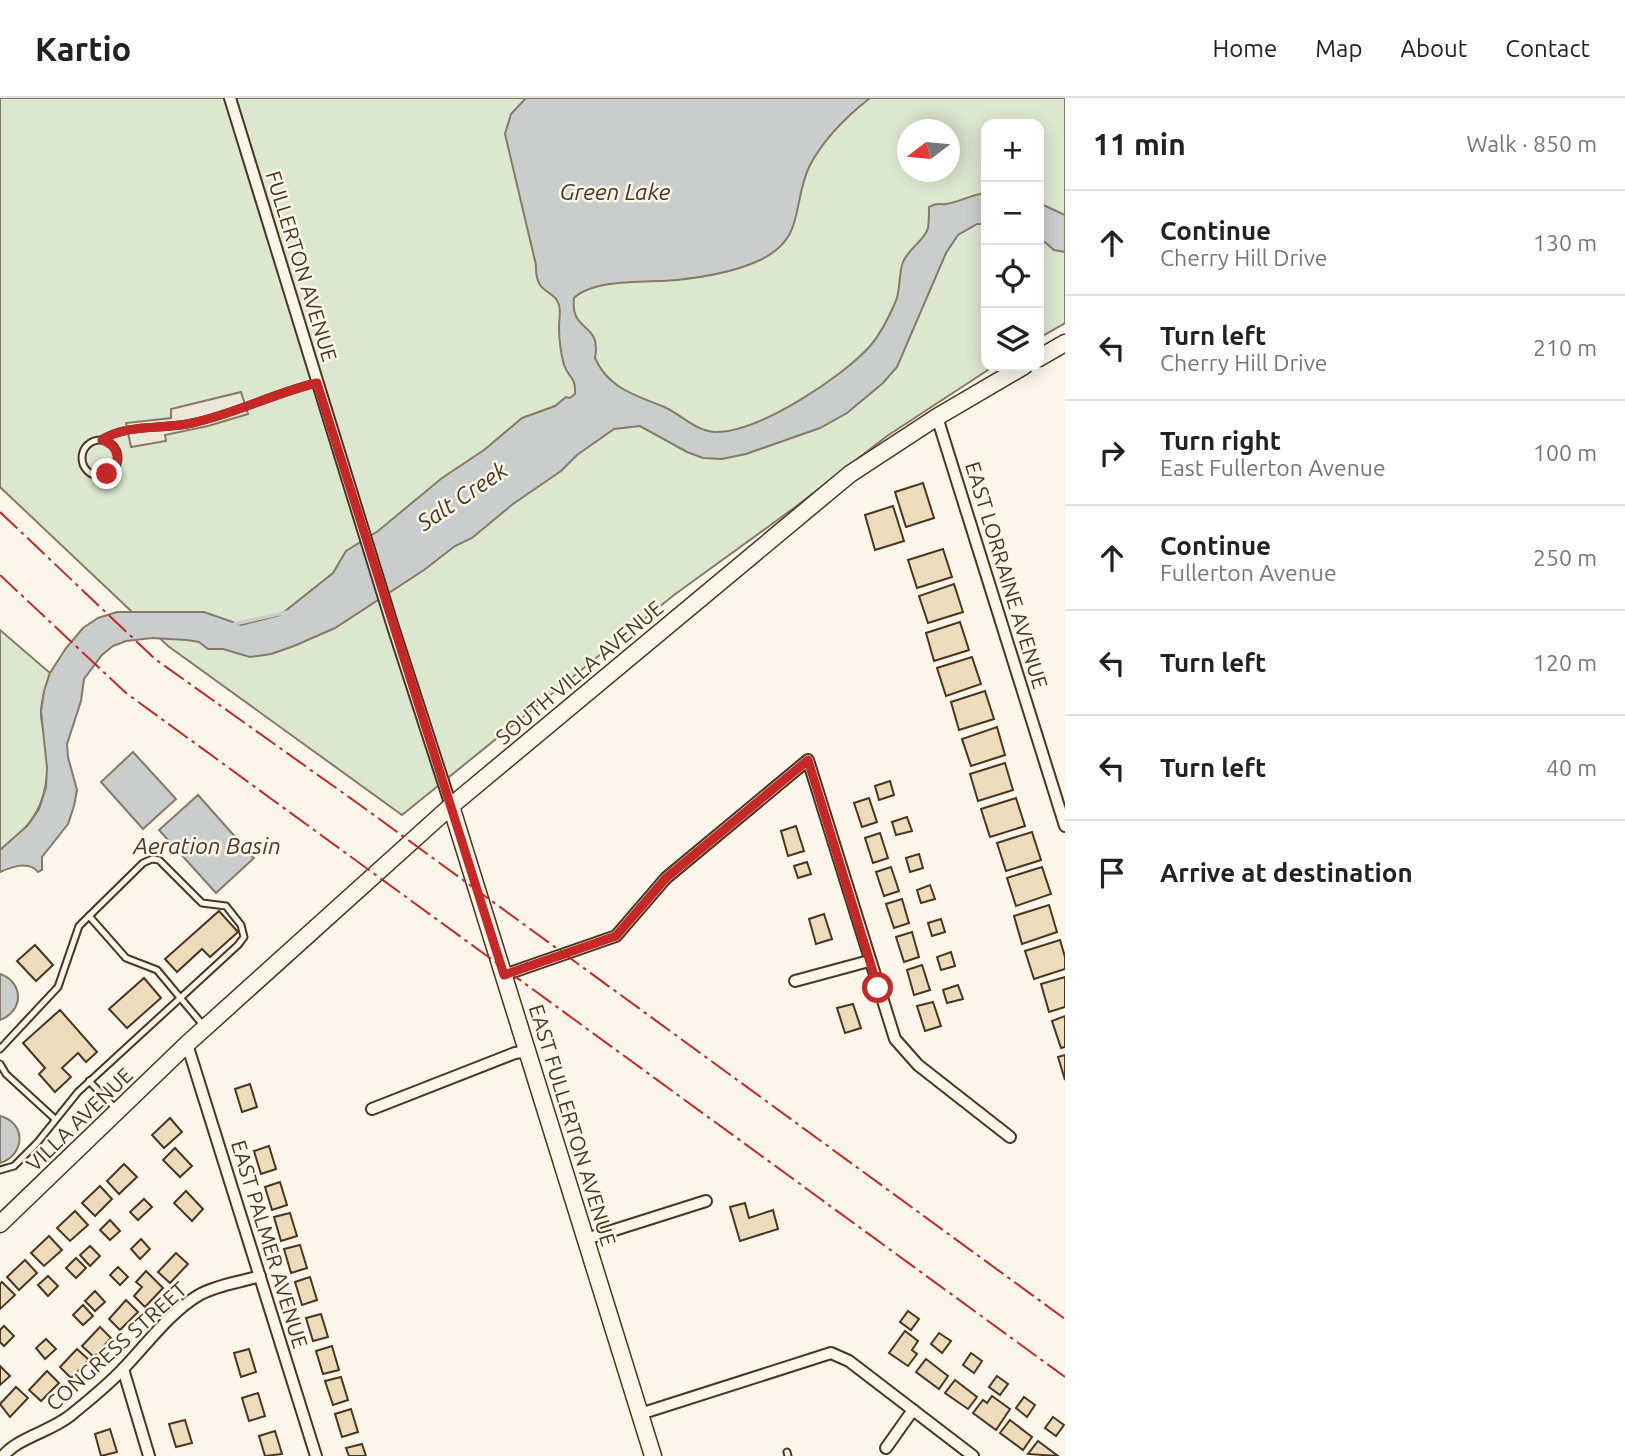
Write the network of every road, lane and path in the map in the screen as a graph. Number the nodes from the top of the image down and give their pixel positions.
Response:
1 (230, 98) edge
2 (1065, 343) edge
3 (1044, 355) edge
4 (1015, 371) edge
5 (317, 383) junction
6 (937, 417) junction
7 (102, 440) junction
8 (451, 806) junction
9 (1065, 825) edge
10 (89, 916) junction
11 (869, 961) junction
12 (504, 975) junction
13 (795, 981) dead end
14 (180, 998) junction
15 (205, 1027) junction
16 (187, 1044) junction
17 (0, 1049) edge
18 (528, 1051) junction
19 (0, 1064) edge
20 (89, 1081) junction
21 (118, 1110) junction
22 (372, 1110) dead end
23 (55, 1119) junction
24 (1010, 1137) dead end
25 (0, 1170) edge
26 (706, 1201) dead end
27 (0, 1224) edge
28 (586, 1239) junction
29 (260, 1276) junction
30 (122, 1369) junction
31 (913, 1410) junction
32 (640, 1414) junction
33 (886, 1448) dead end
34 (3, 1456) edge
35 (149, 1456) edge
36 (316, 1456) edge
37 (653, 1456) edge
38 (973, 1456) edge

1 - 5 street, FULLERTON AVENUE
2 - 3 main road
4 - 6 main road, SOUTH VILLA AVENUE
5 - 7 lane
5 - 8 street, FULLERTON AVENUE
6 - 8 main road, SOUTH VILLA AVENUE
6 - 9 street, EAST LORRAINE AVENUE
7 - 7 lane
8 - 12 main road, EAST FULLERTON AVENUE
8 - 15 main road, SOUTH VILLA AVENUE
10 - 14 lane
10 - 14 lane
10 - 17 lane
11 - 12 street
11 - 13 street
11 - 24 street
12 - 18 main road, EAST FULLERTON AVENUE
14 - 15 lane
14 - 20 lane
15 - 16 main road, SOUTH VILLA AVENUE
16 - 21 main road, VILLA AVENUE
16 - 29 street, EAST PALMER AVENUE
18 - 22 street
18 - 28 main road, EAST FULLERTON AVENUE
19 - 23 lane
20 - 21 lane
20 - 23 lane
21 - 27 main road, VILLA AVENUE
23 - 25 lane
26 - 28 street
28 - 32 main road, EAST FULLERTON AVENUE
29 - 30 street, CONGRESS STREET
29 - 36 street, EAST PALMER AVENUE
30 - 34 street, CONGRESS STREET
30 - 35 street
31 - 32 street
31 - 33 street
31 - 38 street
32 - 37 main road, EAST FULLERTON AVENUE

